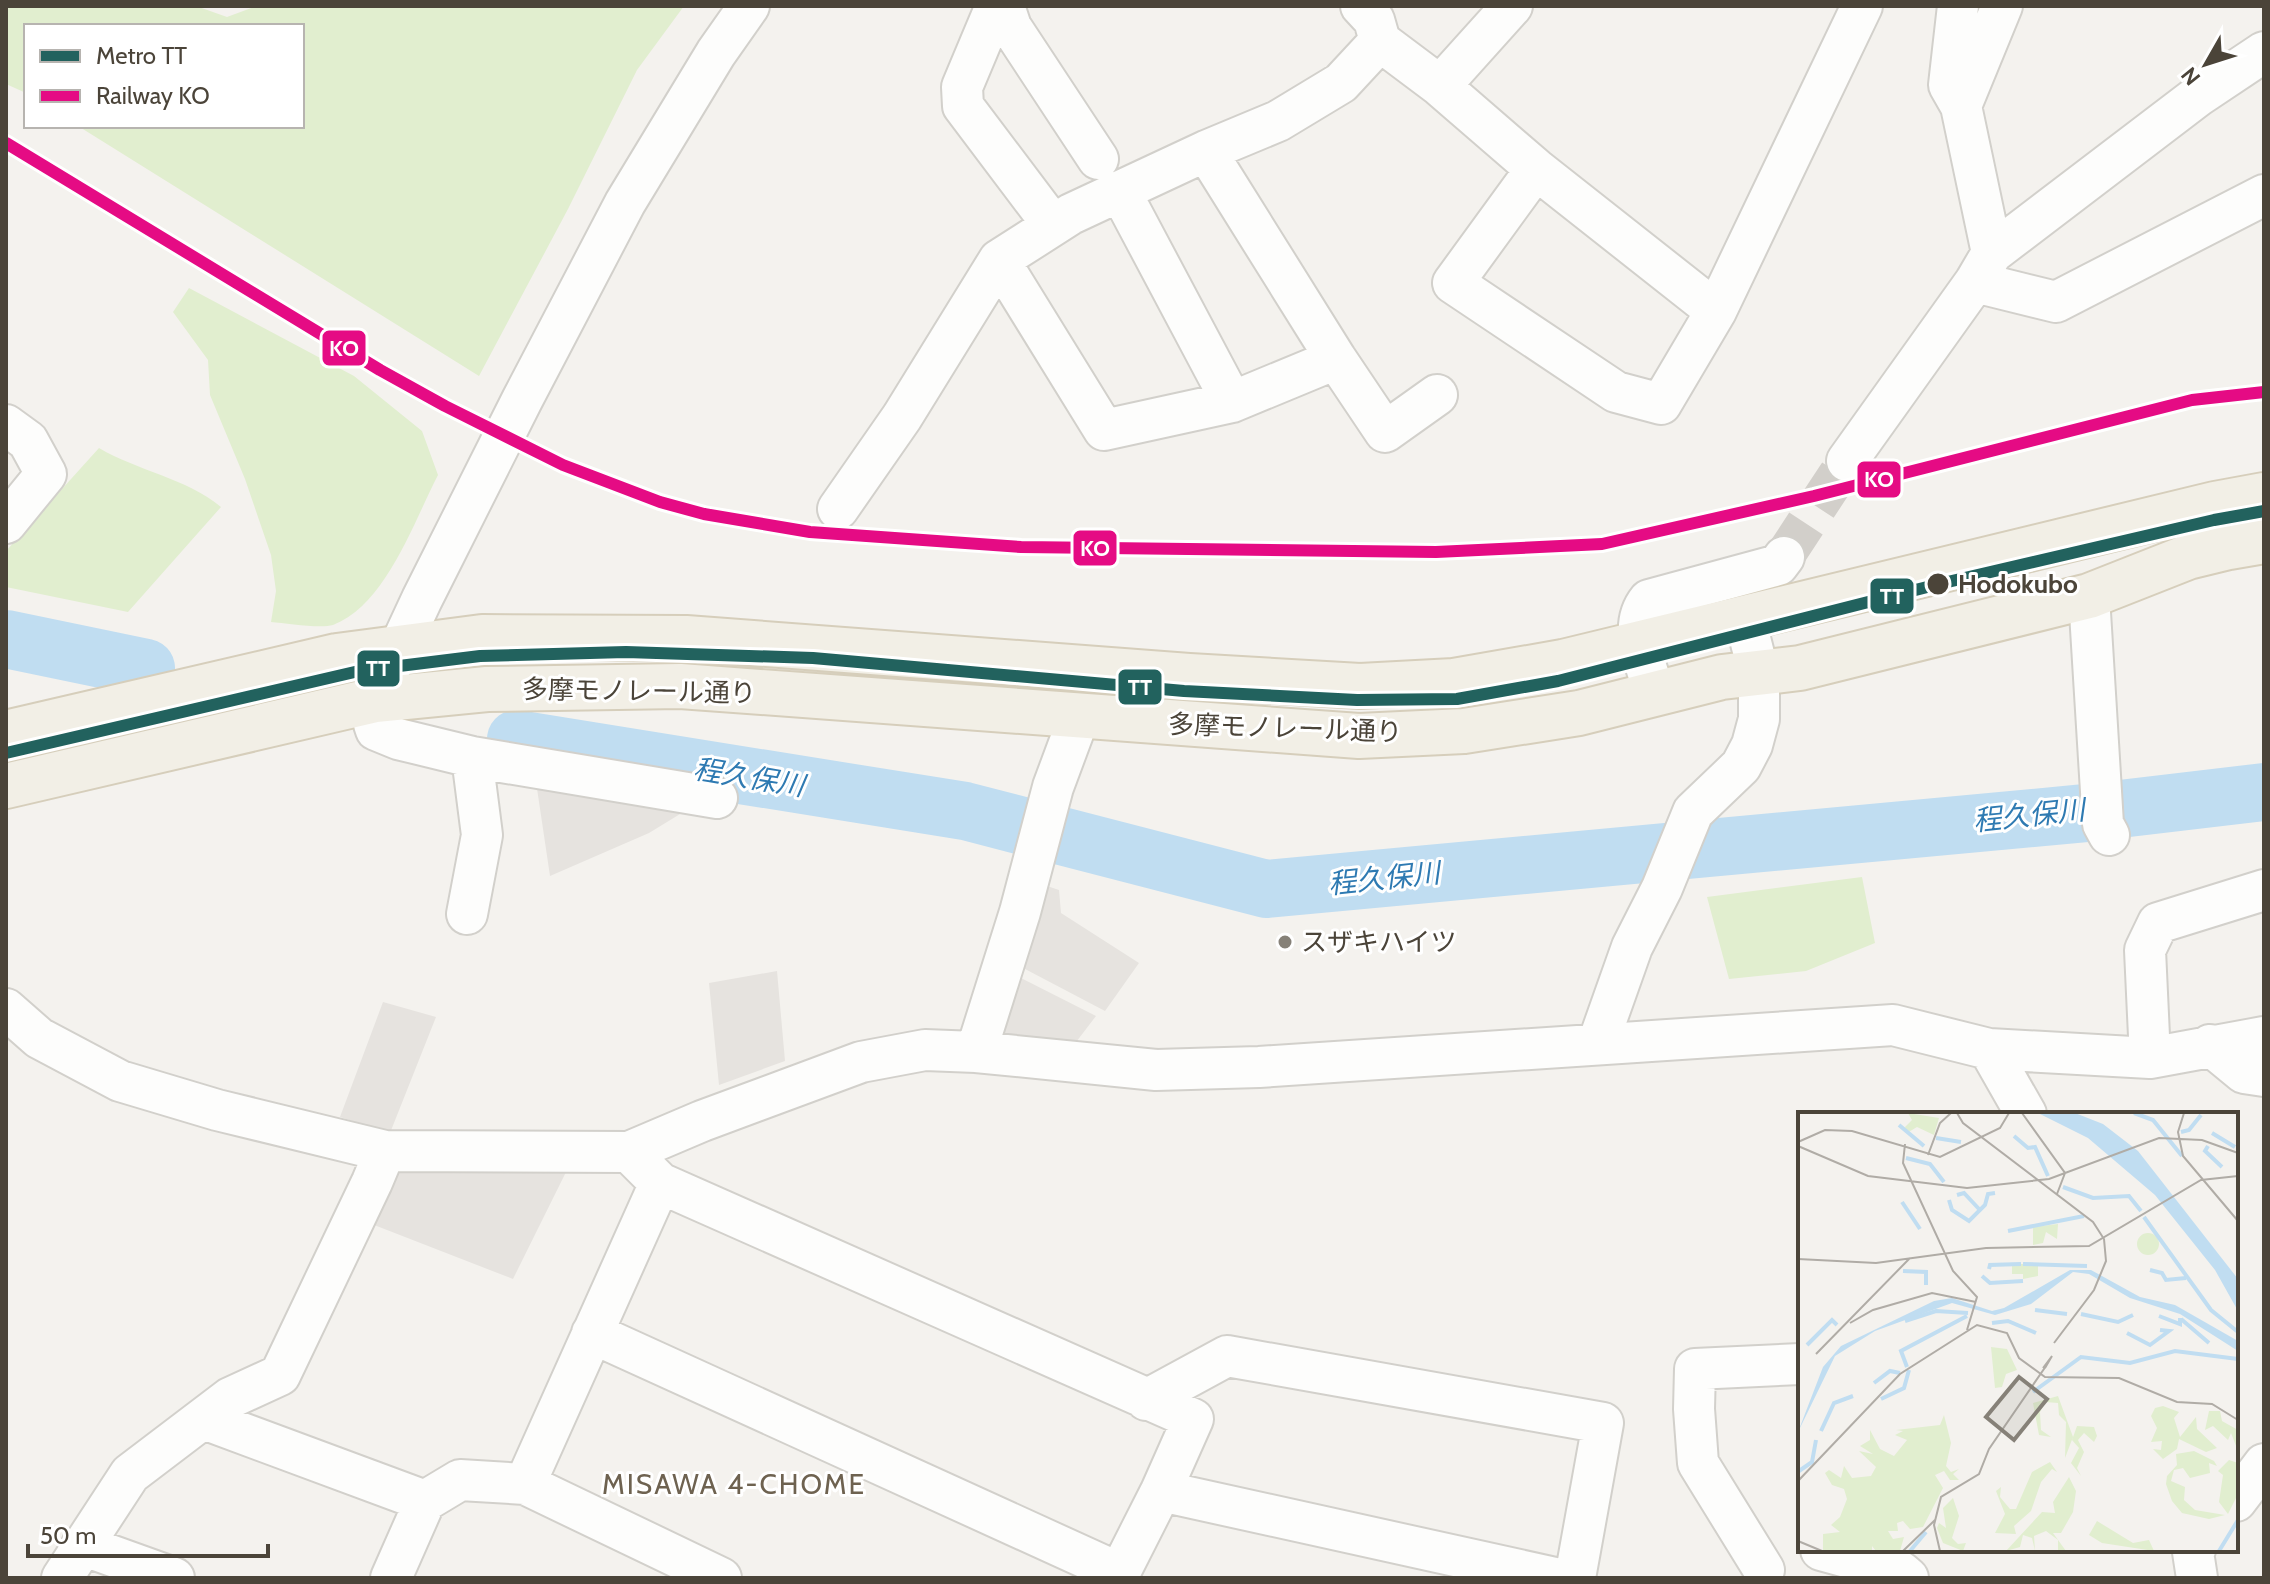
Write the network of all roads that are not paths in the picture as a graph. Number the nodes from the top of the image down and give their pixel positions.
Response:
1 (749, 6) edge
2 (996, 6) edge
3 (1004, 6) edge
4 (1361, 6) edge
5 (1512, 6) edge
6 (1862, 6) edge
7 (1958, 6) edge
8 (2002, 6) edge
9 (1380, 41) junction
10 (2264, 52) edge
11 (1440, 86) junction
12 (1961, 106) junction
13 (1206, 151) junction
14 (1536, 169) junction
15 (1109, 175) junction
16 (2264, 195) edge
17 (1052, 224) junction
18 (999, 260) junction
19 (1983, 267) junction
20 (1716, 311) junction
21 (1336, 359) junction
22 (1437, 395) dead end
23 (1232, 402) junction
24 (6, 425) edge
25 (1847, 461) tunnel mouth
26 (2264, 495) edge
27 (838, 509) dead end
28 (6, 523) edge
29 (2264, 541) edge
30 (1784, 557) tunnel mouth
31 (2089, 596) junction
32 (1745, 619) junction
33 (1641, 644) junction
34 (400, 647) junction
35 (1759, 674) junction
36 (1655, 694) junction
37 (375, 700) junction
38 (1079, 717) junction
39 (6, 733) edge
40 (472, 757) junction
41 (6, 786) edge
42 (717, 798) dead end
43 (2106, 830) dead end
44 (2264, 890) edge
45 (467, 914) dead end
46 (6, 1009) edge
47 (2264, 1037) edge
48 (1598, 1043) junction
49 (2210, 1045) junction
50 (1989, 1049) junction
51 (976, 1052) junction
52 (2150, 1058) junction
53 (2264, 1076) edge
54 (2025, 1112) edge
55 (385, 1151) junction
56 (629, 1152) junction
57 (660, 1183) junction
58 (592, 1333) junction
59 (1798, 1364) edge
60 (1146, 1400) junction
61 (204, 1419) junction
62 (2264, 1464) edge
63 (525, 1484) junction
64 (1161, 1491) junction
65 (2238, 1498) edge
66 (425, 1501) junction
67 (2238, 1503) edge
68 (2264, 1523) edge
69 (1798, 1549) edge
70 (1828, 1552) edge
71 (72, 1562) edge
72 (1757, 1574) edge
73 (1118, 1576) edge
74 (174, 1578) edge
75 (391, 1578) edge
76 (721, 1578) edge
77 (1555, 1578) edge
78 (1575, 1578) edge
79 (1908, 1578) edge

1 - 34 street
2 - 17 street
3 - 15 street
4 - 9 street
5 - 11 street
6 - 20 street
7 - 12 street
8 - 12 street
9 - 11 street
9 - 13 street
10 - 19 street
11 - 14 street
12 - 19 street
13 - 15 street
13 - 21 street
14 - 20 street
14 - 20 street
15 - 17 street
15 - 23 street
16 - 19 street
17 - 18 street
18 - 23 street
18 - 27 street
19 - 25 street
21 - 22 street
21 - 23 street
24 - 28 street
26 - 32 main road, 多摩モノレール通り
29 - 31 main road, 多摩モノレール通り
30 - 33 street
31 - 35 main road, 多摩モノレール通り
31 - 43 street
32 - 33 main road, 多摩モノレール通り
32 - 35 street
33 - 34 main road, 多摩モノレール通り
33 - 36 street
34 - 37 street
34 - 39 main road, 多摩モノレール通り
35 - 36 main road, 多摩モノレール通り
35 - 48 street
36 - 38 main road, 多摩モノレール通り
37 - 38 main road, 多摩モノレール通り
37 - 40 street
37 - 41 main road, 多摩モノレール通り
38 - 51 street
40 - 42 street
40 - 45 street
44 - 52 street
46 - 55 street
47 - 49 street
48 - 50 street
48 - 51 street
49 - 52 street
49 - 53 street
50 - 52 street
50 - 54 street
51 - 56 street
55 - 56 street
55 - 61 street
56 - 57 street
57 - 58 street
57 - 60 street
58 - 63 street
58 - 73 street
59 - 72 street
60 - 64 street
60 - 78 street
61 - 66 street
61 - 71 street
62 - 65 street
63 - 66 street
63 - 76 street
64 - 73 street
64 - 77 street
66 - 75 street
67 - 68 street
69 - 72 street
70 - 79 street
71 - 74 street

